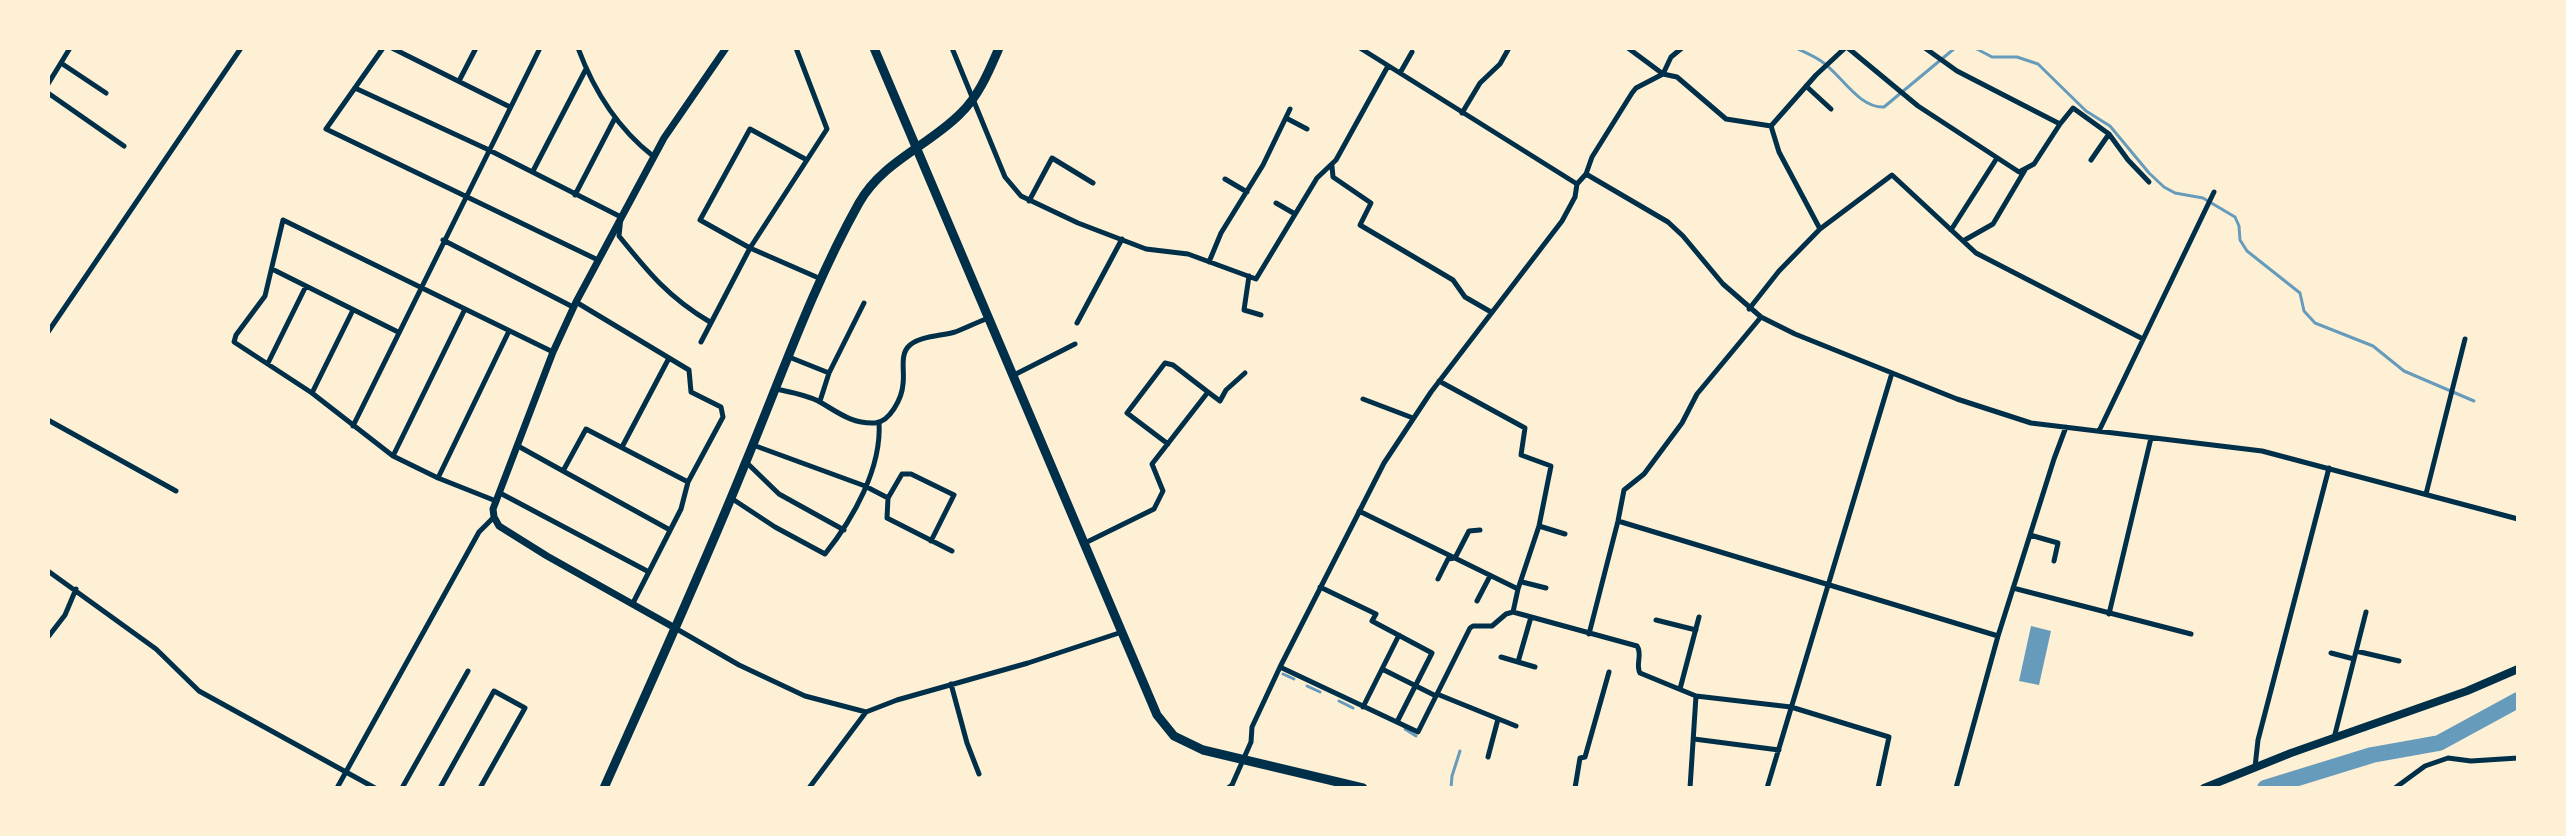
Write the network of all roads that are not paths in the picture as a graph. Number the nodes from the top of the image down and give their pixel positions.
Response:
1 (70, 48) edge
2 (241, 48) edge
3 (383, 48) edge
4 (392, 48) edge
5 (476, 48) edge
6 (540, 48) edge
7 (579, 48) edge
8 (726, 48) edge
9 (796, 48) edge
10 (874, 48) edge
11 (952, 48) edge
12 (999, 48) edge
13 (1509, 48) edge
14 (1628, 48) edge
15 (1682, 48) edge
16 (1846, 48) edge
17 (1925, 48) edge
18 (1365, 49) edge
19 (1637, 50) edge
20 (1412, 52) dead end
21 (61, 63) junction
22 (1388, 66) junction
23 (586, 69) junction
24 (1400, 74) junction
25 (1663, 74) junction
26 (459, 81) junction
27 (48, 84) edge
28 (1806, 86) junction
29 (356, 88) junction
30 (48, 93) edge
31 (106, 93) dead end
32 (973, 99) junction
33 (510, 107) junction
34 (1831, 109) dead end
35 (1290, 110) dead end
36 (1462, 113) junction
37 (615, 118) junction
38 (1286, 118) junction
39 (2060, 124) junction
40 (1771, 126) junction
41 (1307, 129) dead end
42 (2109, 134) junction
43 (124, 146) dead end
44 (917, 148) junction
45 (489, 150) junction
46 (653, 156) junction
47 (1997, 158) junction
48 (807, 160) junction
49 (2091, 160) dead end
50 (1332, 166) junction
51 (2025, 170) junction
52 (533, 171) junction
53 (1586, 174) junction
54 (1225, 179) dead end
55 (2150, 182) dead end
56 (1093, 183) dead end
57 (1576, 184) junction
58 (1247, 192) junction
59 (2212, 194) dead end
60 (575, 195) junction
61 (465, 197) junction
62 (1029, 201) junction
63 (1276, 203) dead end
64 (1295, 214) junction
65 (621, 217) junction
66 (1820, 229) junction
67 (1951, 230) junction
68 (1122, 239) junction
69 (443, 240) junction
70 (1964, 241) junction
71 (750, 248) junction
72 (598, 260) junction
73 (1209, 262) junction
74 (272, 269) junction
75 (1250, 276) junction
76 (821, 279) junction
77 (306, 286) junction
78 (420, 287) junction
79 (864, 303) dead end
80 (574, 305) junction
81 (353, 309) junction
82 (465, 309) junction
83 (1749, 309) junction
84 (1491, 312) junction
85 (1261, 315) dead end
86 (1761, 317) junction
87 (989, 318) junction
88 (710, 322) junction
89 (1077, 323) dead end
90 (509, 331) junction
91 (48, 332) edge
92 (398, 332) junction
93 (2143, 339) junction
94 (2465, 339) dead end
95 (701, 342) dead end
96 (1075, 344) dead end
97 (553, 352) junction
98 (789, 357) junction
99 (669, 358) junction
100 (268, 363) junction
101 (829, 373) junction
102 (1245, 373) dead end
103 (1892, 373) junction
104 (1014, 375) junction
105 (1439, 381) junction
106 (776, 389) junction
107 (1208, 392) junction
108 (312, 393) junction
109 (1364, 399) dead end
110 (820, 401) junction
111 (1413, 418) junction
112 (49, 423) edge
113 (879, 423) junction
114 (353, 426) junction
115 (2066, 427) junction
116 (2099, 431) junction
117 (2151, 438) junction
118 (1168, 444) junction
119 (753, 445) junction
120 (518, 446) junction
121 (622, 447) junction
122 (393, 456) junction
123 (746, 462) junction
124 (2329, 468) junction
125 (563, 471) junction
126 (438, 478) junction
127 (688, 482) junction
128 (865, 486) junction
129 (176, 491) dead end
130 (500, 493) junction
131 (2426, 494) junction
132 (731, 498) junction
133 (888, 498) junction
134 (496, 501) junction
135 (1359, 511) junction
136 (494, 517) junction
137 (2518, 519) edge
138 (1618, 521) junction
139 (1539, 526) junction
140 (670, 530) junction
141 (844, 530) junction
142 (1480, 530) dead end
143 (1565, 534) dead end
144 (2030, 535) junction
145 (931, 541) junction
146 (1085, 543) junction
147 (952, 551) dead end
148 (1455, 558) junction
149 (2054, 561) dead end
150 (48, 571) edge
151 (649, 572) junction
152 (1490, 576) junction
153 (1438, 579) dead end
154 (1522, 582) junction
155 (1828, 584) junction
156 (1320, 587) junction
157 (1546, 588) dead end
158 (2013, 588) junction
159 (76, 590) junction
160 (1518, 590) junction
161 (1477, 601) dead end
162 (633, 603) junction
163 (1513, 612) junction
164 (2366, 612) dead end
165 (2109, 614) junction
166 (1531, 617) junction
167 (1699, 617) dead end
168 (1656, 620) dead end
169 (675, 628) junction
170 (1696, 630) junction
171 (1122, 632) junction
172 (1590, 634) junction
173 (2191, 634) dead end
174 (1399, 635) junction
175 (1998, 636) junction
176 (48, 637) edge
177 (2356, 651) junction
178 (2331, 653) dead end
179 (1501, 657) dead end
180 (2354, 659) junction
181 (2399, 661) dead end
182 (1518, 662) junction
183 (1535, 667) dead end
184 (1280, 668) junction
185 (1382, 669) junction
186 (2518, 669) edge
187 (468, 671) dead end
188 (1609, 672) dead end
189 (951, 684) junction
190 (1415, 686) junction
191 (1680, 689) junction
192 (1436, 695) junction
193 (1695, 696) junction
194 (1363, 707) junction
195 (1791, 707) junction
196 (866, 712) junction
197 (1498, 719) junction
198 (1396, 722) junction
199 (1516, 726) dead end
200 (2334, 738) junction
201 (1694, 739) junction
202 (1779, 750) junction
203 (1488, 757) dead end
204 (2518, 758) edge
205 (1244, 759) junction
206 (2255, 766) junction
207 (346, 772) junction
208 (979, 774) dead end
209 (337, 788) edge
210 (375, 788) edge
211 (402, 788) edge
212 (440, 788) edge
213 (480, 788) edge
214 (604, 788) edge
215 (809, 788) edge
216 (1228, 788) edge
217 (1363, 788) edge
218 (1575, 788) edge
219 (1690, 788) edge
220 (1767, 788) edge
221 (1878, 788) edge
222 (1956, 788) edge
223 (2204, 788) edge
224 (2395, 788) edge

1 - 21 street
2 - 91 street
3 - 29 street
4 - 26 street
5 - 26 street
6 - 33 street
7 - 23 street
8 - 46 street
9 - 48 street
10 - 44 main road
11 - 32 street
12 - 32 main road
13 - 36 street
14 - 19 street
15 - 25 street
16 - 28 street
16 - 47 street
17 - 39 street
18 - 22 street
19 - 25 street
20 - 24 street
21 - 27 street
21 - 31 street
22 - 24 street
22 - 50 street
23 - 37 street
23 - 52 street
24 - 36 street
25 - 40 street
25 - 53 street
26 - 33 street
28 - 34 street
28 - 40 street
29 - 45 street
29 - 61 street
30 - 43 street
32 - 44 main road
32 - 62 street
33 - 45 street
35 - 38 street
36 - 57 street
37 - 46 street
37 - 60 street
38 - 41 street
38 - 58 street
39 - 42 street
39 - 51 street
40 - 66 street
42 - 49 street
42 - 55 street
44 - 76 main road
44 - 87 main road
45 - 52 street
45 - 61 street
46 - 65 street
47 - 51 street
47 - 67 street
48 - 71 street
48 - 71 street
50 - 64 street
50 - 84 street
51 - 70 street
52 - 60 street
53 - 57 street
53 - 83 street
54 - 58 street
56 - 62 street
57 - 84 street
58 - 73 street
59 - 93 street
60 - 65 street
61 - 69 street
61 - 72 street
62 - 68 street
63 - 64 street
64 - 75 street
65 - 72 street
65 - 88 street
66 - 67 street
66 - 83 street
67 - 70 street
68 - 73 street
68 - 89 street
69 - 78 street
69 - 80 street
70 - 93 street
71 - 76 street
71 - 88 street
72 - 80 street
73 - 75 street
74 - 77 street
74 - 78 street
74 - 100 street
75 - 85 street
76 - 98 main road
77 - 81 street
77 - 100 street
78 - 82 street
78 - 92 street
79 - 101 street
80 - 97 street
80 - 99 street
81 - 92 street
81 - 108 street
82 - 90 street
82 - 122 street
83 - 86 street
84 - 105 street
86 - 103 street
86 - 138 street
87 - 104 main road
87 - 113 street
88 - 95 street
90 - 97 street
90 - 126 street
92 - 114 street
93 - 116 street
94 - 131 street
96 - 104 street
97 - 120 street
98 - 101 street
98 - 106 main road
99 - 121 street
99 - 127 street
100 - 108 street
101 - 110 street
102 - 107 street
103 - 115 street
103 - 155 street
104 - 146 main road
105 - 111 street
105 - 139 street
106 - 110 street
106 - 119 main road
107 - 118 street
107 - 118 street
108 - 114 street
109 - 111 street
110 - 113 street
111 - 135 street
112 - 129 street
113 - 128 street
114 - 122 street
115 - 116 street
115 - 144 street
116 - 117 street
117 - 124 street
117 - 165 street
118 - 146 street
119 - 123 main road
119 - 128 street
120 - 125 street
120 - 130 street
121 - 125 street
121 - 127 street
122 - 126 street
123 - 132 main road
123 - 141 street
124 - 131 street
124 - 206 street
125 - 140 street
126 - 134 street
127 - 140 street
128 - 133 street
128 - 141 street
130 - 134 street
130 - 151 street
131 - 137 street
132 - 141 street
132 - 169 main road
133 - 145 street
133 - 145 street
134 - 136 street
135 - 148 street
135 - 156 street
136 - 162 street
136 - 207 street
138 - 155 street
138 - 172 street
139 - 143 street
139 - 154 street
140 - 151 street
142 - 148 street
144 - 149 street
144 - 158 street
145 - 147 street
146 - 171 main road
148 - 152 street
148 - 153 street
150 - 159 street
151 - 162 street
152 - 160 street
152 - 161 street
154 - 157 street
154 - 160 street
155 - 175 street
155 - 195 street
156 - 174 street
156 - 184 street
158 - 165 street
158 - 175 street
159 - 176 street
159 - 207 street
160 - 163 street
162 - 169 street
163 - 166 street
163 - 192 street
164 - 177 street
165 - 173 street
166 - 172 street
166 - 182 street
167 - 170 street
168 - 170 street
169 - 196 street
169 - 214 main road
170 - 191 street
171 - 189 street
171 - 205 main road
172 - 191 street
174 - 185 street
174 - 190 street
175 - 222 street
177 - 180 street
177 - 181 street
178 - 180 street
179 - 182 street
180 - 200 street
182 - 183 street
184 - 194 street
184 - 205 street
185 - 190 street
185 - 194 street
186 - 200 main road
187 - 211 street
188 - 218 street
189 - 196 street
189 - 208 street
190 - 192 street
190 - 198 street
191 - 193 street
192 - 197 street
192 - 198 street
193 - 195 street
193 - 201 street
194 - 198 street
195 - 202 street
195 - 221 street
196 - 215 street
197 - 199 street
197 - 203 street
200 - 206 main road
201 - 202 street
201 - 219 street
202 - 220 street
204 - 224 street
205 - 216 street
205 - 217 main road
206 - 223 main road
207 - 209 street
207 - 210 street
212 - 213 street

